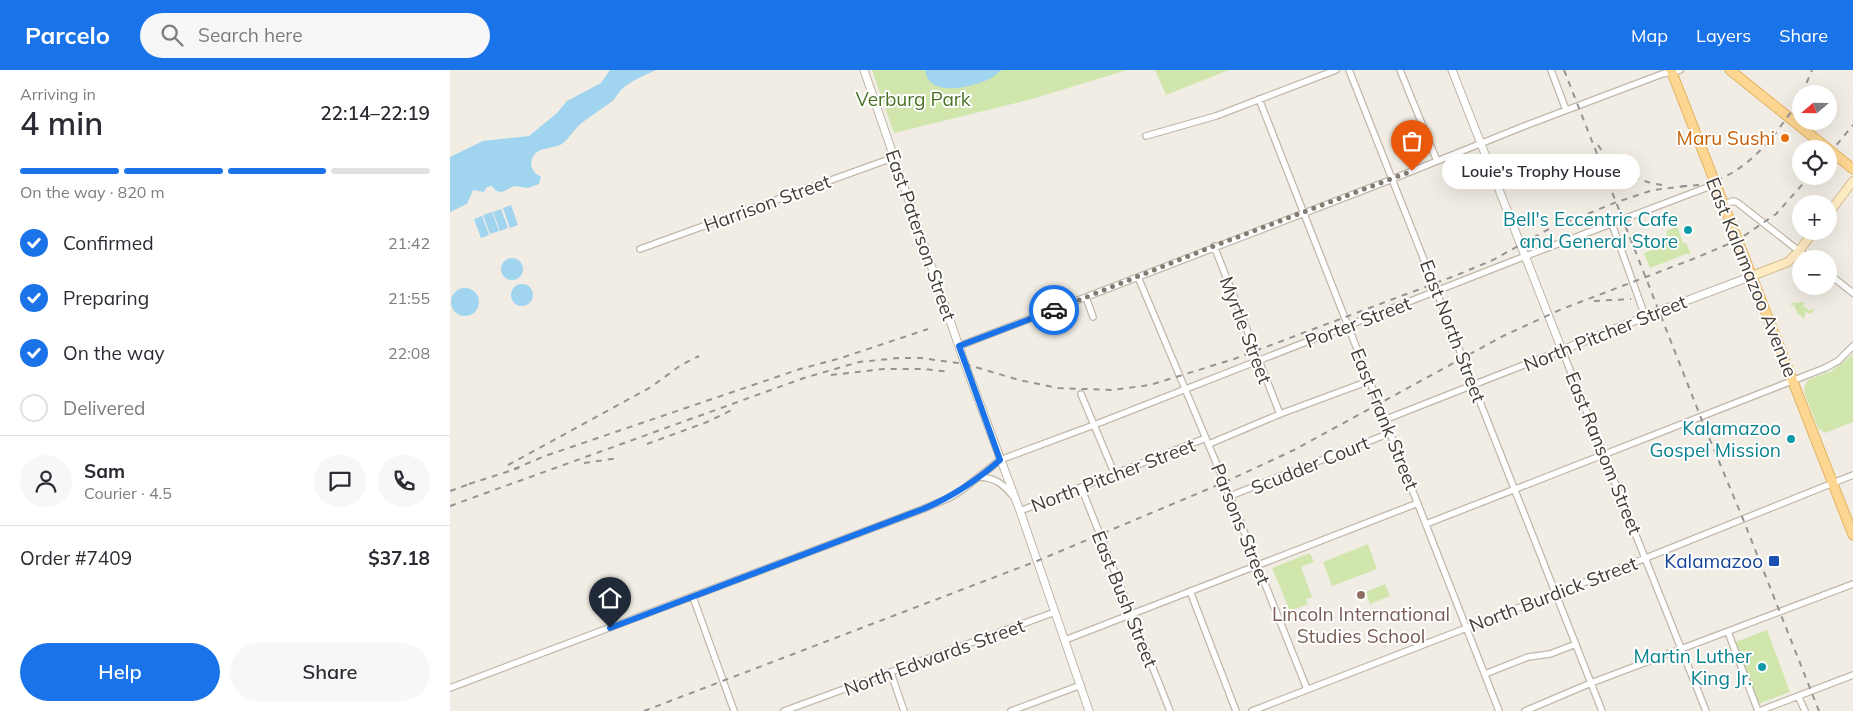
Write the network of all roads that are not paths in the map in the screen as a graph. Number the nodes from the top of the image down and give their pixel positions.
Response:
1 (864, 70) edge
2 (1336, 70) edge
3 (1349, 70) edge
4 (1400, 70) edge
5 (1452, 70) edge
6 (1551, 70) edge
7 (1730, 70) edge
8 (1674, 71) edge
9 (1258, 99) junction
10 (1566, 110) junction
11 (1146, 136) dead end
12 (1481, 144) junction
13 (895, 157) junction
14 (1437, 161) junction
15 (1853, 169) edge
16 (1393, 179) junction
17 (1853, 181) edge
18 (1716, 184) junction
19 (1837, 202) edge
20 (1724, 204) junction
21 (1303, 213) junction
22 (1612, 224) junction
23 (1214, 246) junction
24 (640, 249) dead end
25 (1798, 250) edge
26 (1525, 257) junction
27 (1792, 258) edge
28 (1752, 276) junction
29 (1138, 277) junction
30 (1837, 280) edge
31 (1437, 291) junction
32 (1853, 293) edge
33 (1086, 297) junction
34 (1645, 316) junction
35 (1093, 317) dead end
36 (1348, 326) junction
37 (959, 346) junction
38 (1853, 346) edge
39 (1562, 350) junction
40 (1258, 361) junction
41 (1369, 381) junction
42 (1793, 381) junction
43 (1474, 385) junction
44 (1185, 390) junction
45 (1081, 394) dead end
46 (1280, 414) junction
47 (1384, 420) junction
48 (1094, 425) junction
49 (1390, 433) junction
50 (1207, 441) junction
51 (1605, 453) junction
52 (1000, 460) junction
53 (1114, 475) junction
54 (1853, 475) edge
55 (980, 477) junction
56 (1832, 483) junction
57 (1081, 487) junction
58 (1514, 489) junction
59 (1230, 496) junction
60 (1015, 498) junction
61 (1418, 503) junction
62 (1020, 511) junction
63 (1426, 524) junction
64 (1853, 535) edge
65 (1646, 558) junction
66 (1258, 565) junction
67 (1853, 584) edge
68 (1190, 590) junction
69 (1556, 593) junction
70 (693, 597) junction
71 (1055, 612) junction
72 (1132, 614) junction
73 (1466, 627) junction
74 (1728, 632) junction
75 (1065, 640) junction
76 (1576, 644) junction
77 (1682, 649) junction
78 (890, 672) junction
79 (1484, 674) junction
80 (1853, 675) edge
81 (1591, 683) junction
82 (1081, 685) junction
83 (450, 688) edge
84 (1307, 689) junction
85 (1798, 696) junction
86 (734, 711) edge
87 (784, 711) edge
88 (904, 711) edge
89 (1011, 711) edge
90 (1089, 711) edge
91 (1170, 711) edge
92 (1236, 711) edge
93 (1252, 711) edge
94 (1498, 711) edge
95 (1525, 711) edge
96 (1602, 711) edge
97 (1706, 711) edge
98 (1759, 711) edge
99 (1805, 711) edge

1 - 13 street, East Paterson Street
2 - 9 street
3 - 16 street, East North Street
4 - 14 street
5 - 12 street, East Ransom Street
6 - 10 street
7 - 15 main road
8 - 10 street
8 - 18 main road, East Kalamazoo Avenue
9 - 11 street
9 - 21 street, East Frank Street
10 - 12 street
12 - 14 street
12 - 26 street, East Ransom Street
13 - 24 street, Harrison Street
13 - 37 street, East Paterson Street
14 - 16 street
16 - 21 street
16 - 31 street, East North Street
17 - 19 main road
18 - 20 main road, East Kalamazoo Avenue
18 - 22 street, Porter Street
20 - 25 street
20 - 28 main road, East Kalamazoo Avenue
21 - 23 street
21 - 36 street, East Frank Street
22 - 26 street, Porter Street
22 - 34 street
23 - 29 street
23 - 40 street, Myrtle Street
26 - 31 street, Porter Street
26 - 39 street, East Ransom Street
27 - 28 main road, North Pitcher Street
28 - 34 street, North Pitcher Street
28 - 42 main road, East Kalamazoo Avenue
29 - 33 street
29 - 44 street, Parsons Street
30 - 32 street
31 - 36 street, Porter Street
31 - 43 street, East North Street
33 - 35 street
33 - 37 street
34 - 39 street, North Pitcher Street
36 - 40 street, Porter Street
36 - 41 street, East Frank Street
37 - 52 street, East Paterson Street
38 - 42 street
39 - 43 street, North Pitcher Street
39 - 51 street, East Ransom Street
40 - 44 street, Porter Street
40 - 46 street, Myrtle Street
41 - 46 street, North Pitcher Street
41 - 47 street, East Frank Street
42 - 51 street
42 - 56 main road, East Kalamazoo Avenue
43 - 47 street, North Pitcher Street
43 - 58 street, East North Street
44 - 48 street, Porter Street
44 - 50 street, Parsons Street
45 - 48 street
46 - 50 street, North Pitcher Street
47 - 49 street, East Frank Street
48 - 52 street, Porter Street
48 - 53 street
49 - 59 street, Scudder Court
49 - 61 street, East Frank Street
50 - 53 street, North Pitcher Street
50 - 59 street, Parsons Street
51 - 58 street
51 - 65 street, East Ransom Street
52 - 55 street
52 - 60 street, East Paterson Street
53 - 57 street, North Pitcher Street
54 - 56 street, North Burdick Street
55 - 60 street, North Pitcher Street
55 - 70 street
56 - 64 main road, East Kalamazoo Avenue
56 - 65 street, North Burdick Street
57 - 62 street, North Pitcher Street
57 - 72 street, East Bush Street
58 - 63 street
58 - 69 street, East North Street
59 - 66 street, Parsons Street
60 - 62 street, East Paterson Street
61 - 63 street, East Frank Street
61 - 66 street
62 - 71 street, East Paterson Street
63 - 73 street, East Frank Street
65 - 69 street, North Burdick Street
65 - 77 street, East Ransom Street
66 - 68 street
66 - 84 street, Parsons Street
67 - 74 street
68 - 72 street
68 - 92 street
69 - 73 street, North Burdick Street
69 - 76 street, East North Street
70 - 83 street
70 - 86 street
71 - 75 street, East Paterson Street
71 - 78 street, North Edwards Street
72 - 75 street
72 - 91 street, East Bush Street
73 - 79 street, East Frank Street
73 - 84 street, North Burdick Street
74 - 77 street
74 - 98 street
75 - 82 street, East Paterson Street
76 - 79 street
76 - 81 street, East North Street
77 - 81 street
77 - 97 street, East Ransom Street
78 - 87 street, North Edwards Street
78 - 88 street
79 - 94 street, East Frank Street
80 - 85 street
81 - 95 street
81 - 96 street, East North Street
82 - 89 street
82 - 90 street, East Paterson Street
84 - 93 street, North Burdick Street
85 - 98 street
85 - 99 street

